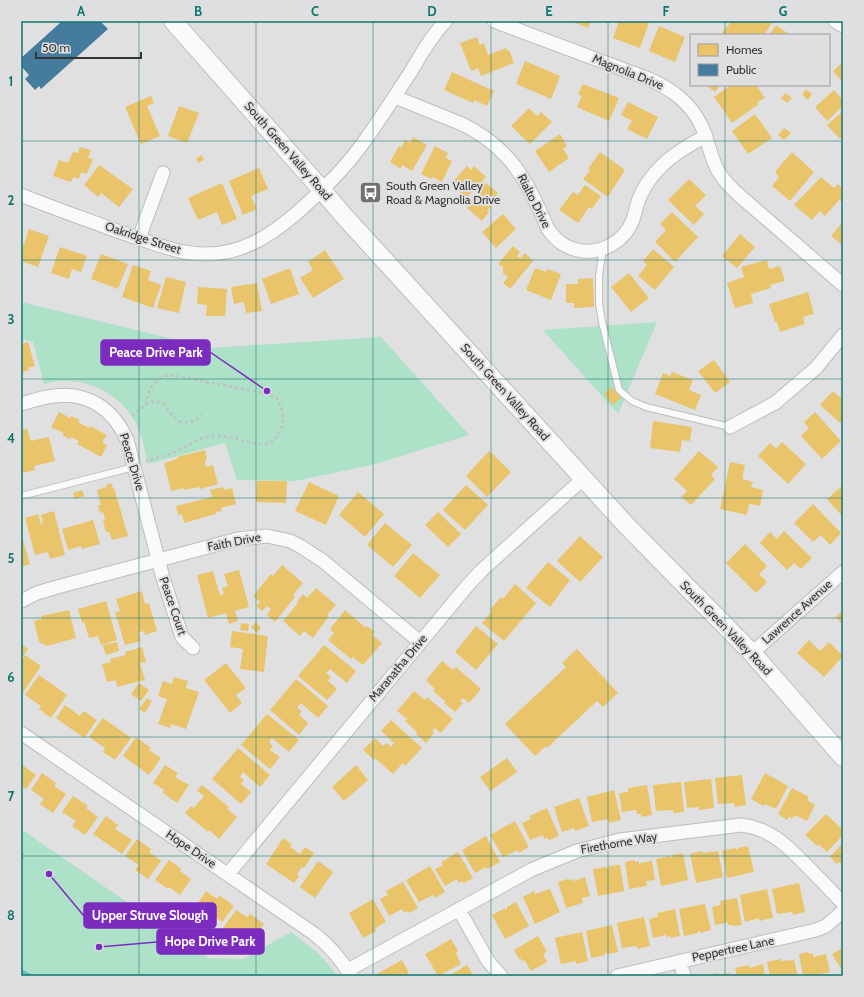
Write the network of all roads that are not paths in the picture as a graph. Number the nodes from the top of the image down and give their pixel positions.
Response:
1 (173, 21) edge
2 (446, 21) edge
3 (494, 21) edge
4 (835, 21) edge
5 (843, 26) edge
6 (395, 97) junction
7 (706, 136) junction
8 (163, 173) dead end
9 (322, 190) junction
10 (21, 195) edge
11 (139, 238) junction
12 (603, 248) junction
13 (843, 285) edge
14 (843, 335) edge
15 (21, 404) edge
16 (730, 427) joint
17 (134, 465) junction
18 (584, 478) junction
19 (21, 496) edge
20 (159, 560) junction
21 (843, 572) edge
22 (21, 601) edge
23 (420, 642) junction
24 (193, 648) dead end
25 (752, 653) junction
26 (21, 733) edge
27 (843, 757) edge
28 (228, 874) junction
29 (843, 903) edge
30 (459, 910) junction
31 (843, 911) edge
32 (680, 961) junction
33 (349, 973) edge
34 (501, 976) edge
35 (617, 976) edge
36 (684, 976) edge

1 - 9 main road, South Green Valley Road
2 - 6 street
3 - 7 street, Magnolia Drive
4 - 5 street
6 - 9 street
6 - 12 street, Rialto Drive
7 - 12 street, Rialto Drive
7 - 13 street, Magnolia Drive
8 - 11 street
9 - 11 street, Oakridge Street
9 - 18 main road, South Green Valley Road
10 - 11 street, Oakridge Street
12 - 16 lane
14 - 16 street
15 - 17 street, Peace Drive
17 - 19 lane
17 - 20 street, Peace Drive
18 - 23 street, Maranatha Drive
18 - 25 main road, South Green Valley Road
20 - 22 street, Faith Drive
20 - 23 street, Faith Drive
20 - 24 street, Peace Court
21 - 25 street, Lawrence Avenue
23 - 28 street, Maranatha Drive
25 - 27 main road, South Green Valley Road
26 - 28 street, Hope Drive
28 - 33 street, Hope Drive
29 - 30 street, Firethorne Way
30 - 33 street, Firethorne Way
30 - 34 street
31 - 32 street, Peppertree Lane
32 - 35 street, Peppertree Lane
32 - 36 street

